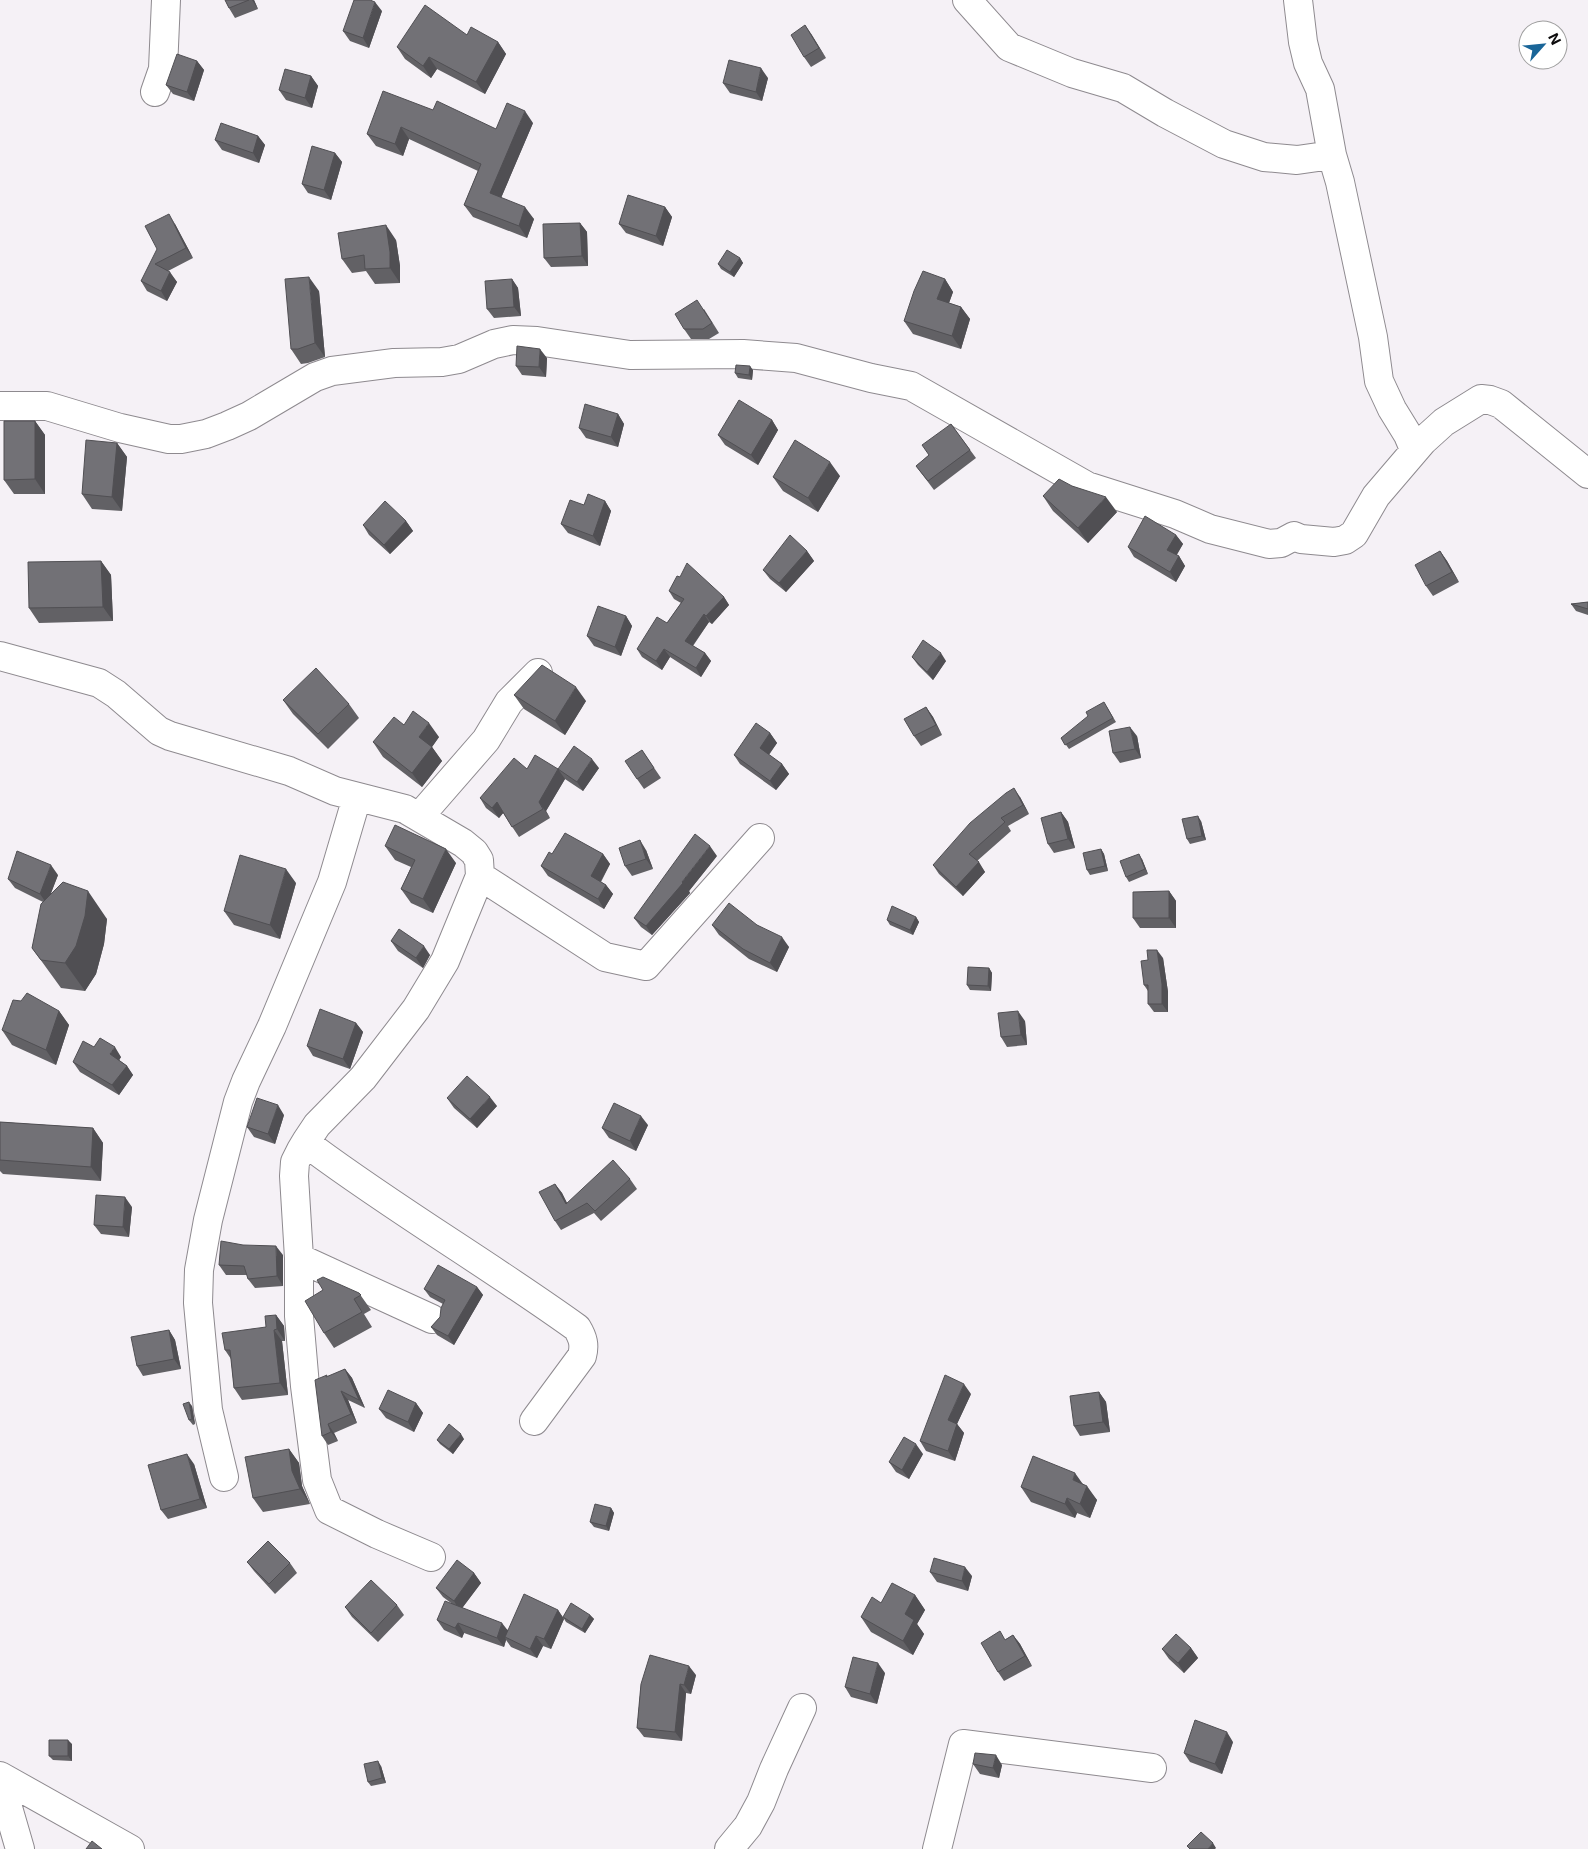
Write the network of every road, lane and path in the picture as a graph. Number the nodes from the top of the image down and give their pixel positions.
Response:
1 (166, 0) edge
2 (967, 0) edge
3 (1298, 0) edge
4 (155, 92) dead end
5 (1332, 155) junction
6 (0, 406) edge
7 (1414, 449) junction
8 (1588, 474) edge
9 (0, 656) edge
10 (538, 672) edge
11 (357, 797) junction
12 (419, 817) junction
13 (760, 838) dead end
14 (480, 876) junction
15 (307, 1140) junction
16 (299, 1258) junction
17 (432, 1319) dead end
18 (534, 1421) dead end
19 (224, 1477) dead end
20 (430, 1557) dead end
21 (802, 1708) dead end
22 (1152, 1768) dead end
23 (0, 1776) edge
24 (0, 1780) edge
25 (20, 1849) edge
26 (130, 1849) edge
27 (730, 1849) edge
28 (937, 1849) edge

1 - 4 street
2 - 5 street
3 - 5 street
5 - 7 street
6 - 7 street
7 - 8 street
9 - 11 street
10 - 12 street
11 - 12 street
11 - 19 street
12 - 14 street
13 - 14 street
14 - 15 street
15 - 16 street
15 - 18 street
16 - 17 street
16 - 20 street
21 - 27 street
22 - 28 street
23 - 26 street
24 - 25 street

